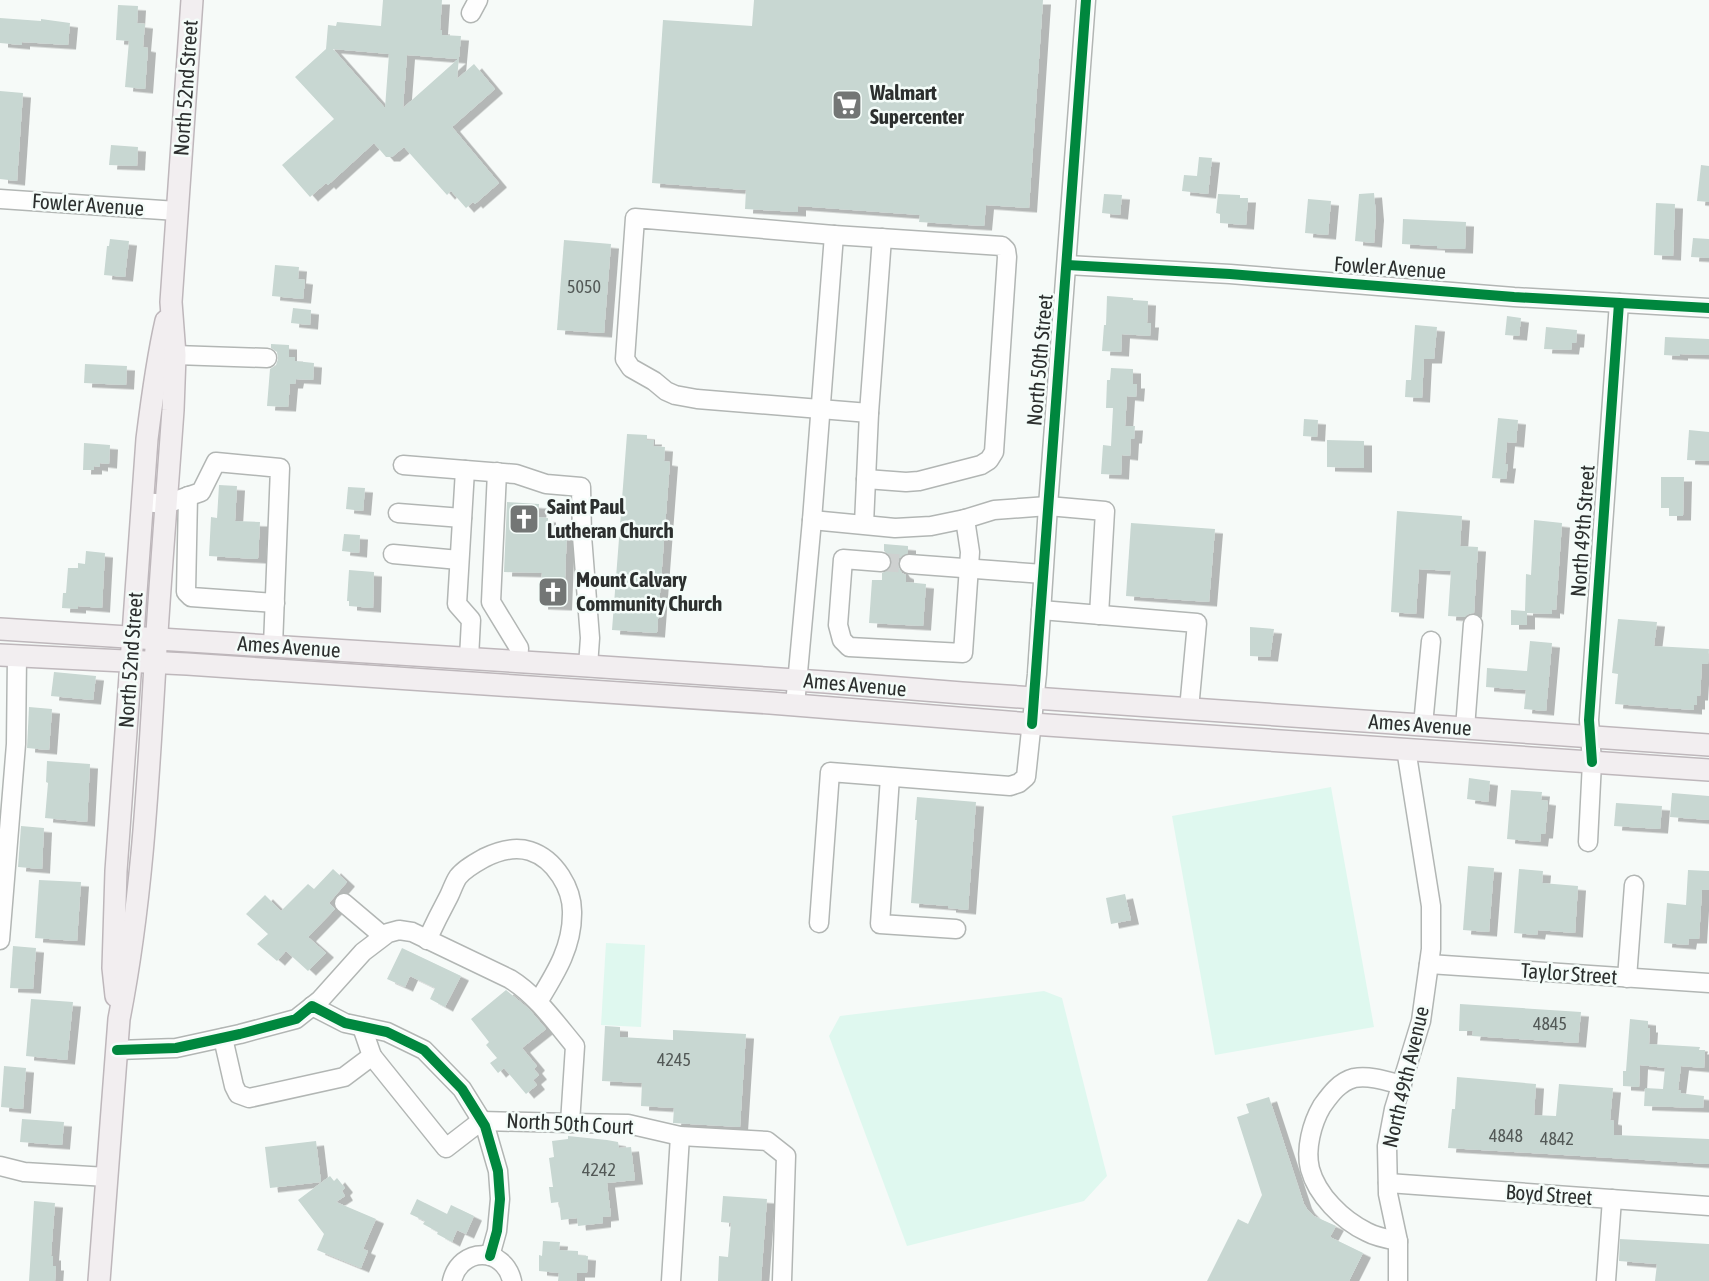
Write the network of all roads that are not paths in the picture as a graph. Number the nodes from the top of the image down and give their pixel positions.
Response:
1 (192, 0) edge
2 (1086, 0) edge
3 (0, 199) edge
4 (177, 211) junction
5 (834, 235) junction
6 (882, 238) junction
7 (1067, 265) junction
8 (171, 302) junction
9 (1619, 303) junction
10 (1709, 308) edge
11 (175, 355) junction
12 (267, 358) dead end
13 (820, 409) junction
14 (869, 413) junction
15 (403, 465) dead end
16 (465, 470) junction
17 (497, 472) junction
18 (866, 479) junction
19 (188, 496) junction
20 (142, 502) junction
21 (166, 504) junction
22 (1048, 506) junction
23 (398, 513) dead end
24 (462, 518) junction
25 (965, 519) junction
26 (812, 520) junction
27 (864, 524) junction
28 (393, 554) dead end
29 (459, 560) junction
30 (881, 562) tunnel mouth
31 (909, 564) tunnel mouth
32 (969, 568) junction
33 (1043, 573) junction
34 (275, 603) junction
35 (1041, 610) junction
36 (1099, 615) junction
37 (471, 620) junction
38 (502, 622) junction
39 (1473, 624) dead end
40 (0, 629) edge
41 (132, 637) junction
42 (157, 638) junction
43 (1431, 641) dead end
44 (273, 646) junction
45 (9, 655) edge
46 (478, 659) junction
47 (131, 661) junction
48 (518, 662) junction
49 (155, 663) junction
50 (588, 666) junction
51 (797, 680) junction
52 (483, 684) junction
53 (1035, 698) junction
54 (795, 705) junction
55 (1189, 709) junction
56 (1032, 724) junction
57 (1423, 725) junction
58 (1465, 728) junction
59 (1591, 737) junction
60 (1709, 745) edge
61 (1406, 749) junction
62 (1592, 762) junction
63 (1709, 770) edge
64 (890, 777) junction
65 (1588, 842) dead end
66 (1634, 885) dead end
67 (344, 903) dead end
68 (819, 923) dead end
69 (956, 929) dead end
70 (383, 936) junction
71 (0, 940) edge
72 (427, 940) junction
73 (1429, 964) junction
74 (1627, 978) junction
75 (1709, 983) edge
76 (538, 1002) junction
77 (312, 1006) junction
78 (119, 1019) junction
79 (362, 1027) junction
80 (223, 1038) junction
81 (117, 1050) junction
82 (372, 1056) junction
83 (1402, 1085) junction
84 (481, 1121) junction
85 (570, 1123) junction
86 (680, 1136) junction
87 (0, 1166) edge
88 (107, 1177) junction
89 (1388, 1183) junction
90 (1612, 1199) junction
91 (1709, 1206) edge
92 (1398, 1241) junction
93 (489, 1256) junction
94 (99, 1281) edge
95 (452, 1281) edge
96 (512, 1281) edge
97 (671, 1281) edge
98 (782, 1281) edge
99 (1398, 1281) edge
100 (1606, 1281) edge

1 - 4 main road, North 52nd Street
2 - 7 street, North 50th Street
3 - 4 street, Fowler Avenue
4 - 8 main road, North 52nd Street
5 - 6 street
5 - 13 street
5 - 13 street
6 - 14 street
6 - 18 street
7 - 9 street, Fowler Avenue
7 - 22 street, North 50th Street
8 - 11 main road, North 52nd Street
8 - 20 main road, North 52nd Street
9 - 10 street, Fowler Avenue
9 - 59 street, North 49th Street
11 - 12 street
11 - 21 main road, North 52nd Street
13 - 14 street
13 - 26 street
14 - 18 street
15 - 16 street
16 - 17 street
16 - 24 street
17 - 38 street
17 - 50 street
18 - 27 street
19 - 21 street
19 - 34 street
19 - 34 street
20 - 21 street
20 - 41 main road, North 52nd Street
21 - 42 main road, North 52nd Street
22 - 25 street
22 - 33 street, North 50th Street
22 - 36 street
23 - 24 street
24 - 29 street
25 - 27 street
25 - 32 street
26 - 27 street
26 - 51 street
28 - 29 street
29 - 37 street
30 - 32 street
31 - 32 street
32 - 33 street
33 - 35 street, North 50th Street
34 - 44 street
35 - 36 street
35 - 53 street, North 50th Street
36 - 55 street
37 - 38 street
37 - 46 street
38 - 48 street
39 - 58 street
40 - 41 main road, Ames Avenue
41 - 42 main road, Ames Avenue
41 - 47 main road, North 52nd Street
42 - 44 main road, Ames Avenue
42 - 49 main road, North 52nd Street
43 - 57 street
44 - 46 main road, Ames Avenue
45 - 47 main road, Ames Avenue
45 - 71 street
46 - 48 main road, Ames Avenue
46 - 52 street
47 - 49 main road, Ames Avenue
47 - 78 main road, North 52nd Street
48 - 50 main road, Ames Avenue
49 - 52 main road, Ames Avenue
49 - 78 main road, North 52nd Street
50 - 51 main road, Ames Avenue
51 - 53 main road, Ames Avenue
51 - 54 street
52 - 54 main road, Ames Avenue
53 - 55 main road, Ames Avenue
53 - 56 street, North 50th Street
54 - 56 main road, Ames Avenue
55 - 57 main road, Ames Avenue
56 - 61 main road, Ames Avenue
56 - 64 street, North 50th Street
57 - 58 main road, Ames Avenue
58 - 59 main road, Ames Avenue
59 - 60 main road, Ames Avenue
59 - 62 street, North 49th Street
61 - 62 main road, Ames Avenue
61 - 73 street, North 49th Avenue
62 - 63 main road, Ames Avenue
62 - 65 street, North 49th Street
64 - 68 street, North 50th Street
64 - 69 street
66 - 74 street
67 - 70 street
70 - 72 street
70 - 77 street
72 - 76 street
72 - 76 street
73 - 74 street, Taylor Street
73 - 83 street, North 49th Avenue
74 - 75 street, Taylor Street
76 - 85 street
77 - 79 street
77 - 80 street
78 - 81 main road, North 52nd Street
79 - 82 street
79 - 84 street
80 - 81 street
80 - 82 street
81 - 88 main road, North 52nd Street
82 - 84 street
83 - 89 street, North 49th Avenue
83 - 92 street
84 - 85 street, North 50th Court
84 - 93 street
85 - 86 street, North 50th Court
86 - 97 street
86 - 98 street, North 50th Court
87 - 88 street
88 - 94 main road, North 52nd Street
89 - 90 street, Boyd Street
89 - 92 street, North 49th Avenue
90 - 91 street, Boyd Street
90 - 100 street
92 - 99 street, North 49th Avenue
93 - 95 street
93 - 96 street

